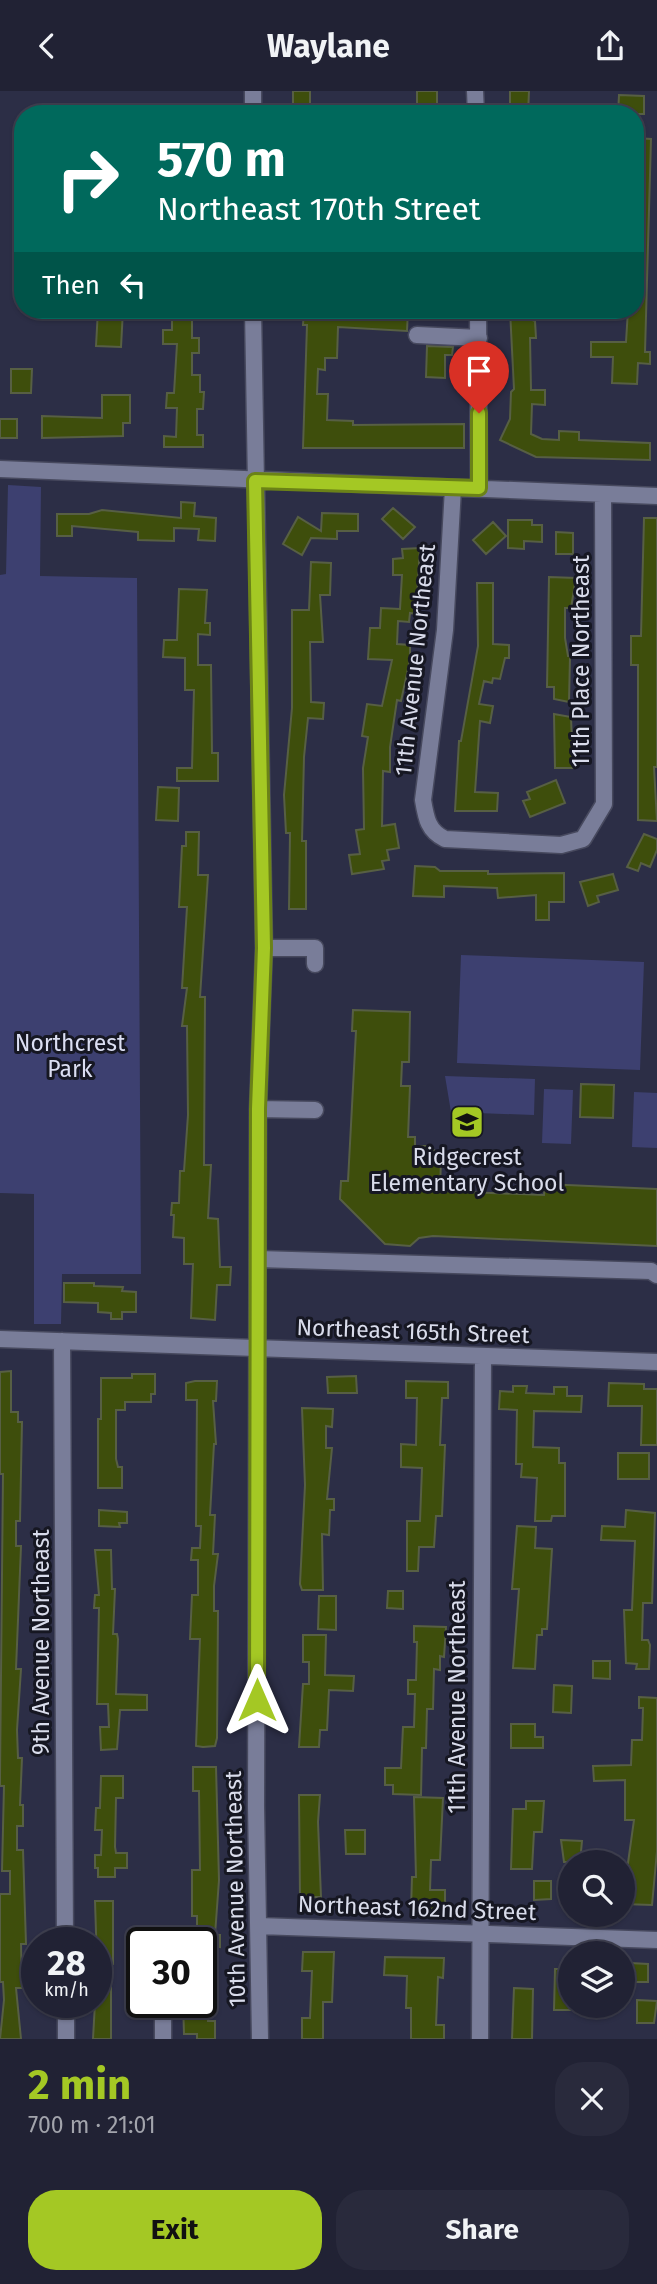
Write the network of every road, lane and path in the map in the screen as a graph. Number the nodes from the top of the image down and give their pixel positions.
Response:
1 (253, 319) edge
2 (478, 319) edge
3 (417, 335) dead end
4 (479, 338) junction
5 (0, 468) edge
6 (255, 481) junction
7 (453, 488) junction
8 (479, 488) junction
9 (603, 494) junction
10 (657, 496) edge
11 (593, 826) joint
12 (264, 948) junction
13 (315, 964) dead end
14 (258, 1109) junction
15 (315, 1110) dead end
16 (260, 1259) junction
17 (657, 1275) edge
18 (0, 1339) edge
19 (62, 1341) junction
20 (259, 1348) junction
21 (482, 1356) junction
22 (657, 1362) edge
23 (259, 1926) junction
24 (65, 1927) edge
25 (478, 1931) junction
26 (657, 1940) edge
27 (66, 2018) edge
28 (163, 2018) edge
29 (66, 2039) edge
30 (163, 2039) edge
31 (260, 2039) edge
32 (480, 2039) edge

1 - 6 street, 10th Avenue Northeast
2 - 4 street
3 - 4 street
4 - 8 street
5 - 6 street
6 - 7 street
6 - 12 street, 10th Avenue Northeast
7 - 8 street
7 - 11 street, 11th Avenue Northeast
8 - 9 street
9 - 10 street
9 - 11 street, 11th Place Northeast
12 - 13 street
12 - 14 street, 10th Avenue Northeast
14 - 15 street
14 - 16 street, 10th Avenue Northeast
16 - 17 street
16 - 20 street, 10th Avenue Northeast
18 - 19 street, Northeast 165th Street
19 - 20 street, Northeast 165th Street
19 - 24 street, 9th Avenue Northeast
20 - 21 street, Northeast 165th Street
20 - 23 street, 10th Avenue Northeast
21 - 22 street, Northeast 165th Street
21 - 25 street, 11th Avenue Northeast
23 - 25 street, Northeast 162nd Street
23 - 31 street, 10th Avenue Northeast
25 - 26 street, Northeast 162nd Street
25 - 32 street, 11th Avenue Northeast
27 - 29 street
28 - 30 street

